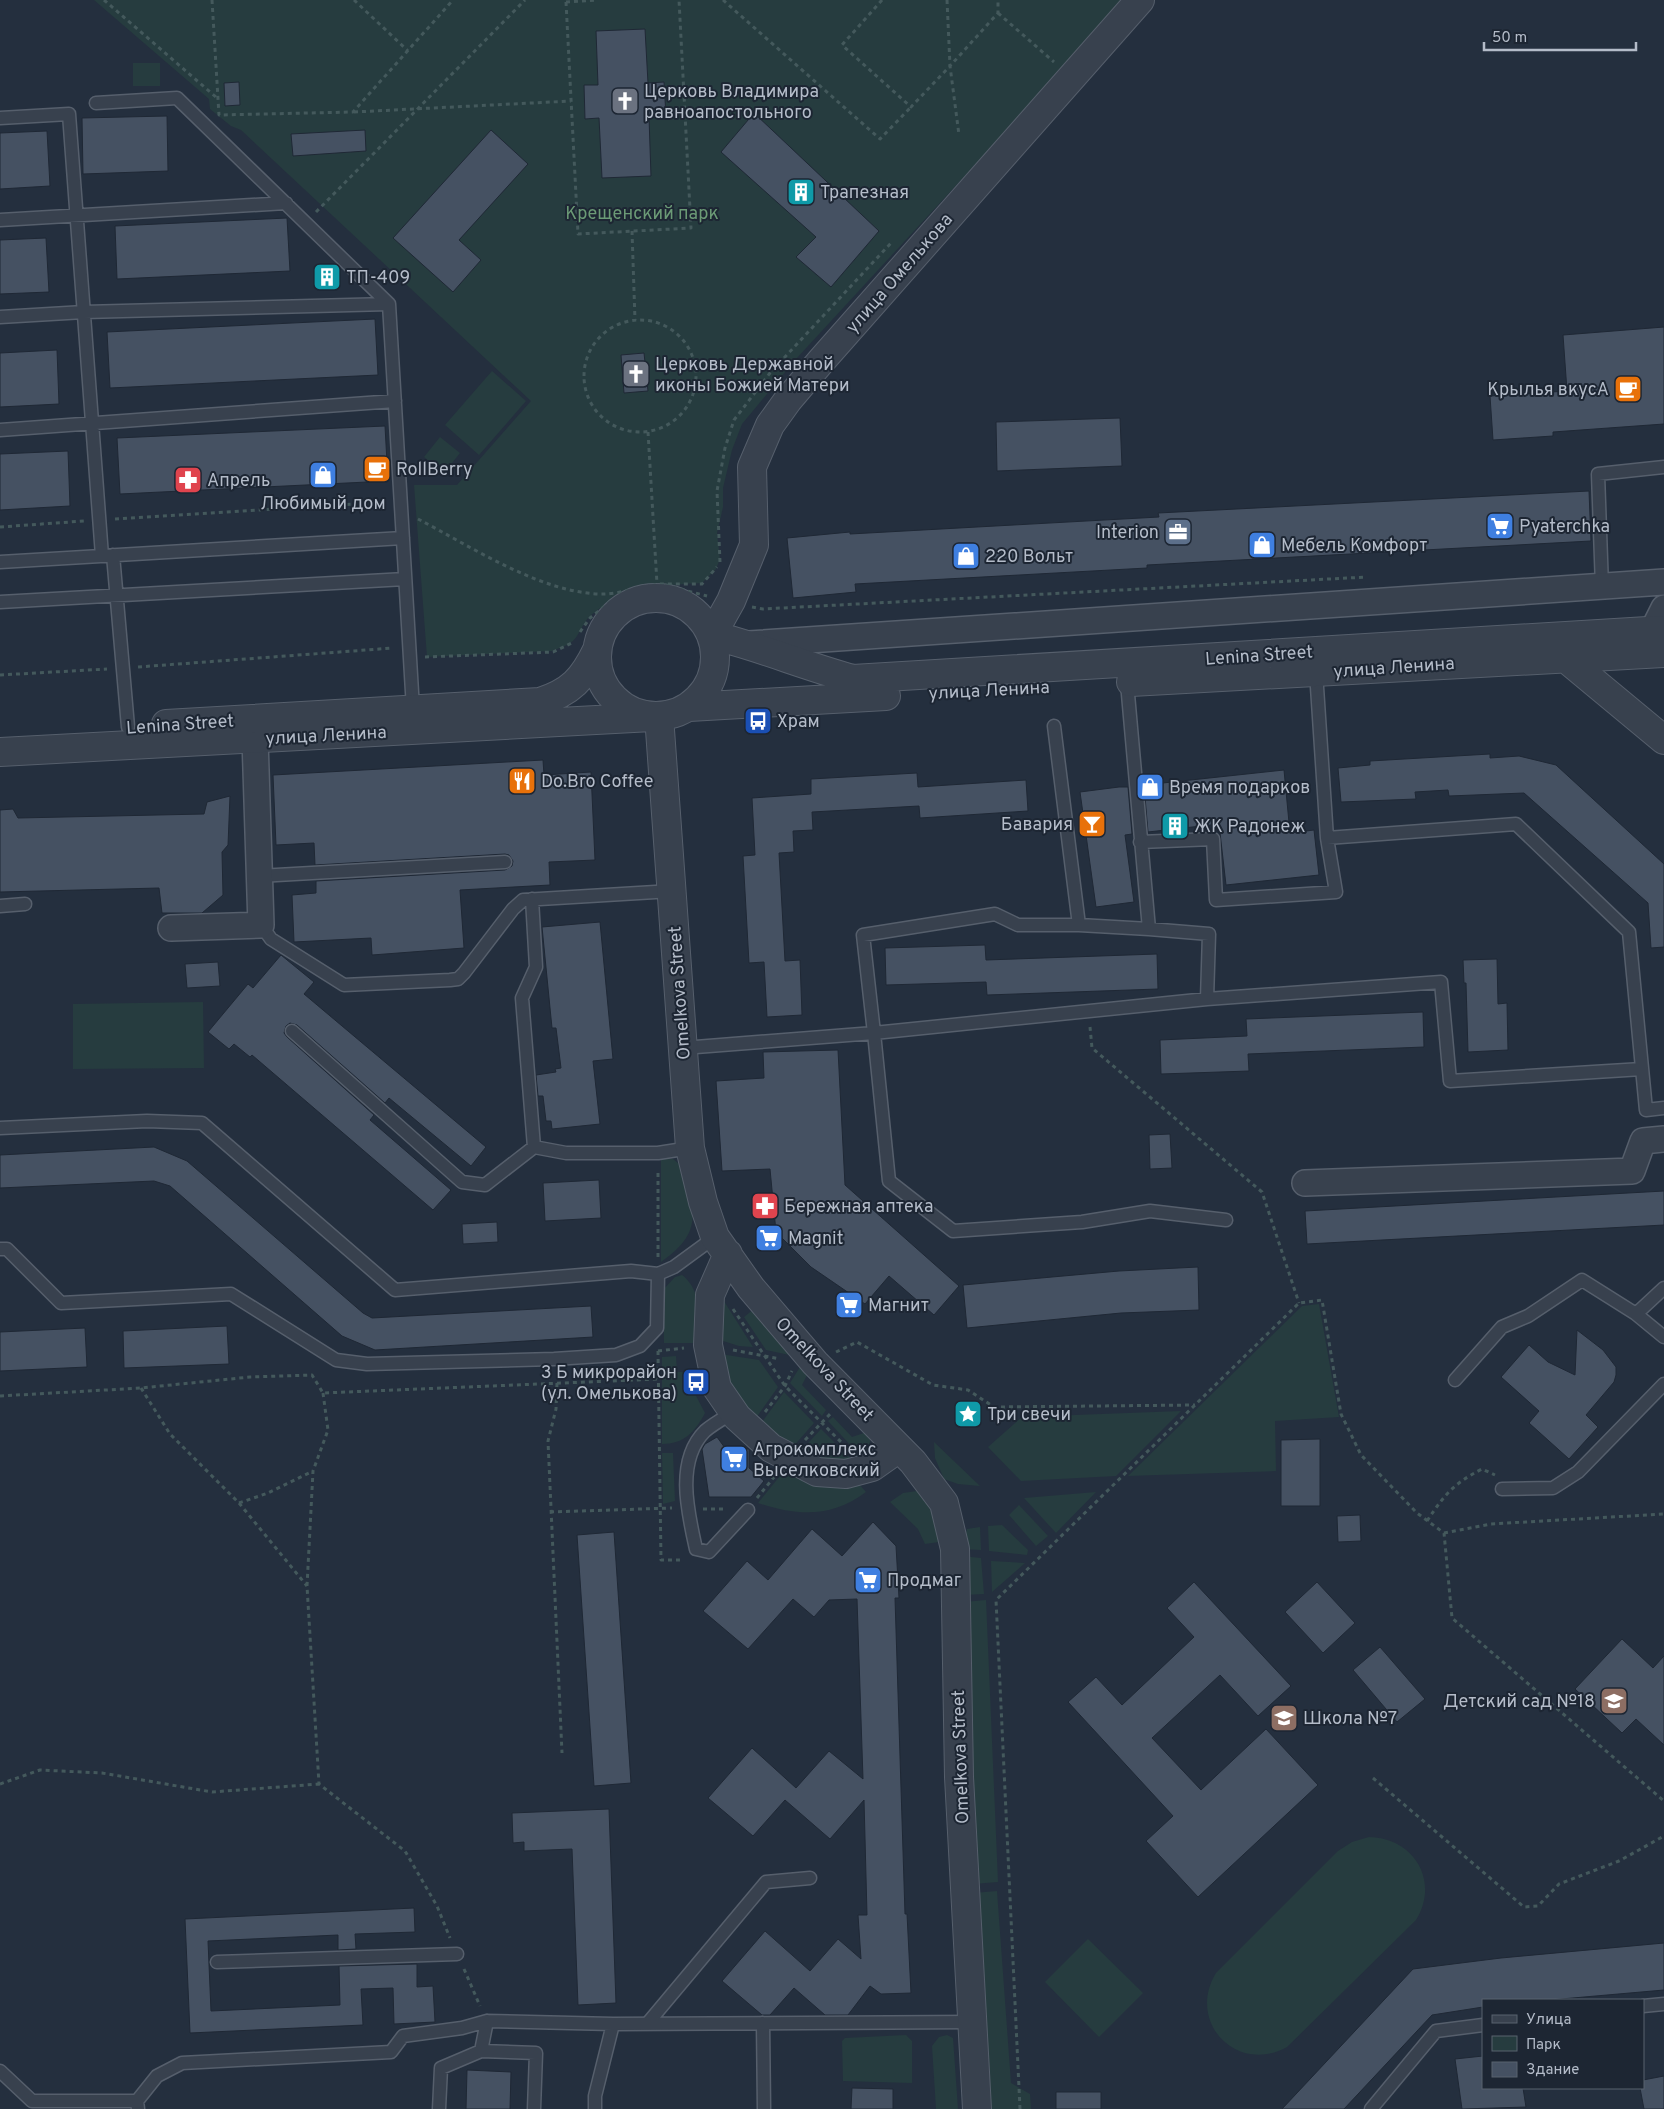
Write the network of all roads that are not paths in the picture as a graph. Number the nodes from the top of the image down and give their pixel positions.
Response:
1 (1140, 0) edge
2 (96, 103) dead end
3 (0, 118) edge
4 (286, 204) junction
5 (77, 216) junction
6 (0, 220) edge
7 (389, 304) junction
8 (84, 312) junction
9 (0, 317) edge
10 (395, 401) junction
11 (92, 423) junction
12 (0, 430) edge
13 (1664, 467) edge
14 (403, 538) junction
15 (108, 555) junction
16 (0, 562) edge
17 (405, 579) junction
18 (1664, 582) edge
19 (1602, 587) junction
20 (117, 596) junction
21 (0, 602) edge
22 (1661, 630) edge
23 (712, 635) junction
24 (748, 644) junction
25 (597, 650) junction
26 (1564, 657) junction
27 (1316, 672) junction
28 (1127, 682) junction
29 (854, 688) junction
30 (689, 707) junction
31 (413, 709) junction
32 (655, 717) junction
33 (1054, 726) dead end
34 (128, 727) junction
35 (0, 735) edge
36 (256, 738) junction
37 (1664, 740) edge
38 (0, 752) edge
39 (1327, 838) junction
40 (1140, 842) junction
41 (505, 862) dead end
42 (259, 876) junction
43 (672, 891) junction
44 (530, 895) junction
45 (25, 904) dead end
46 (0, 906) edge
47 (261, 925) junction
48 (1079, 925) junction
49 (171, 928) dead end
50 (1148, 929) junction
51 (1207, 999) junction
52 (292, 1031) dead end
53 (874, 1033) junction
54 (683, 1048) junction
55 (1642, 1069) junction
56 (1664, 1108) edge
57 (0, 1128) edge
58 (1664, 1139) edge
59 (534, 1147) junction
60 (690, 1148) junction
61 (1305, 1183) dead end
62 (1226, 1220) dead end
63 (722, 1245) junction
64 (0, 1248) edge
65 (658, 1274) junction
66 (1664, 1288) edge
67 (1636, 1314) junction
68 (1664, 1337) edge
69 (1455, 1380) dead end
70 (1664, 1384) edge
71 (742, 1421) junction
72 (900, 1448) junction
73 (1506, 1489) road end
74 (748, 1510) road end
75 (810, 1878) dead end
76 (457, 1954) road end
77 (217, 1962) dead end
78 (1664, 2004) edge
79 (1644, 2006) edge
80 (487, 2021) junction
81 (974, 2022) junction
82 (763, 2023) junction
83 (613, 2024) junction
84 (647, 2024) junction
85 (1482, 2026) edge
86 (481, 2051) junction
87 (0, 2071) edge
88 (138, 2105) edge
89 (439, 2109) edge
90 (534, 2109) edge
91 (595, 2109) edge
92 (764, 2109) edge
93 (977, 2109) edge
94 (1370, 2109) edge

1 - 23 street, улица Омелькова
2 - 4 lane
3 - 5 lane
4 - 5 lane
4 - 7 lane
5 - 6 lane
5 - 8 lane
7 - 8 lane
7 - 10 lane
8 - 9 lane
8 - 11 lane
10 - 11 lane
10 - 14 lane
11 - 12 lane
11 - 15 lane
13 - 19 lane
14 - 15 lane
14 - 17 lane
15 - 16 lane
15 - 20 lane
17 - 20 lane
17 - 31 lane
18 - 19 street
19 - 24 street
20 - 21 lane
20 - 34 lane
22 - 26 street, улица Ленина
22 - 29 street, Lenina Street
23 - 24 street
23 - 25 street
23 - 30 street
24 - 29 street
25 - 31 street, Lenina Street
25 - 32 street
26 - 27 street, улица Ленина
26 - 37 street
27 - 28 street, улица Ленина
27 - 39 lane
28 - 29 street, улица Ленина
28 - 40 lane
29 - 30 street
30 - 32 street
31 - 34 street, Lenina Street
32 - 36 street, улица Ленина
32 - 43 street, Omelkova Street
33 - 48 lane
34 - 35 street, Lenina Street
36 - 38 street, улица Ленина
36 - 42 street
39 - 40 lane
39 - 55 lane
40 - 50 lane
41 - 42 lane
42 - 47 street
43 - 44 lane
43 - 54 street, Omelkova Street
44 - 47 lane
44 - 59 lane
45 - 46 lane
47 - 49 street
48 - 50 lane
48 - 53 lane
50 - 51 lane
51 - 53 lane
51 - 55 lane
52 - 59 lane
53 - 54 lane
53 - 62 lane
54 - 60 street, Omelkova Street
55 - 56 lane
57 - 65 lane
58 - 61 street
59 - 60 lane
60 - 63 street, Omelkova Street
63 - 65 lane
63 - 71 street
63 - 72 street, Omelkova Street
64 - 65 lane
66 - 67 lane
67 - 68 lane
67 - 69 lane
70 - 73 lane
71 - 72 street
71 - 74 lane
72 - 81 street, Omelkova Street
75 - 84 lane
76 - 77 lane
78 - 79 lane
80 - 83 lane
80 - 86 lane
80 - 88 lane
81 - 82 lane
81 - 93 street, Omelkova Street
82 - 84 lane
82 - 92 lane
83 - 84 lane
83 - 91 lane
85 - 94 lane
86 - 89 lane
86 - 90 lane
87 - 88 lane

